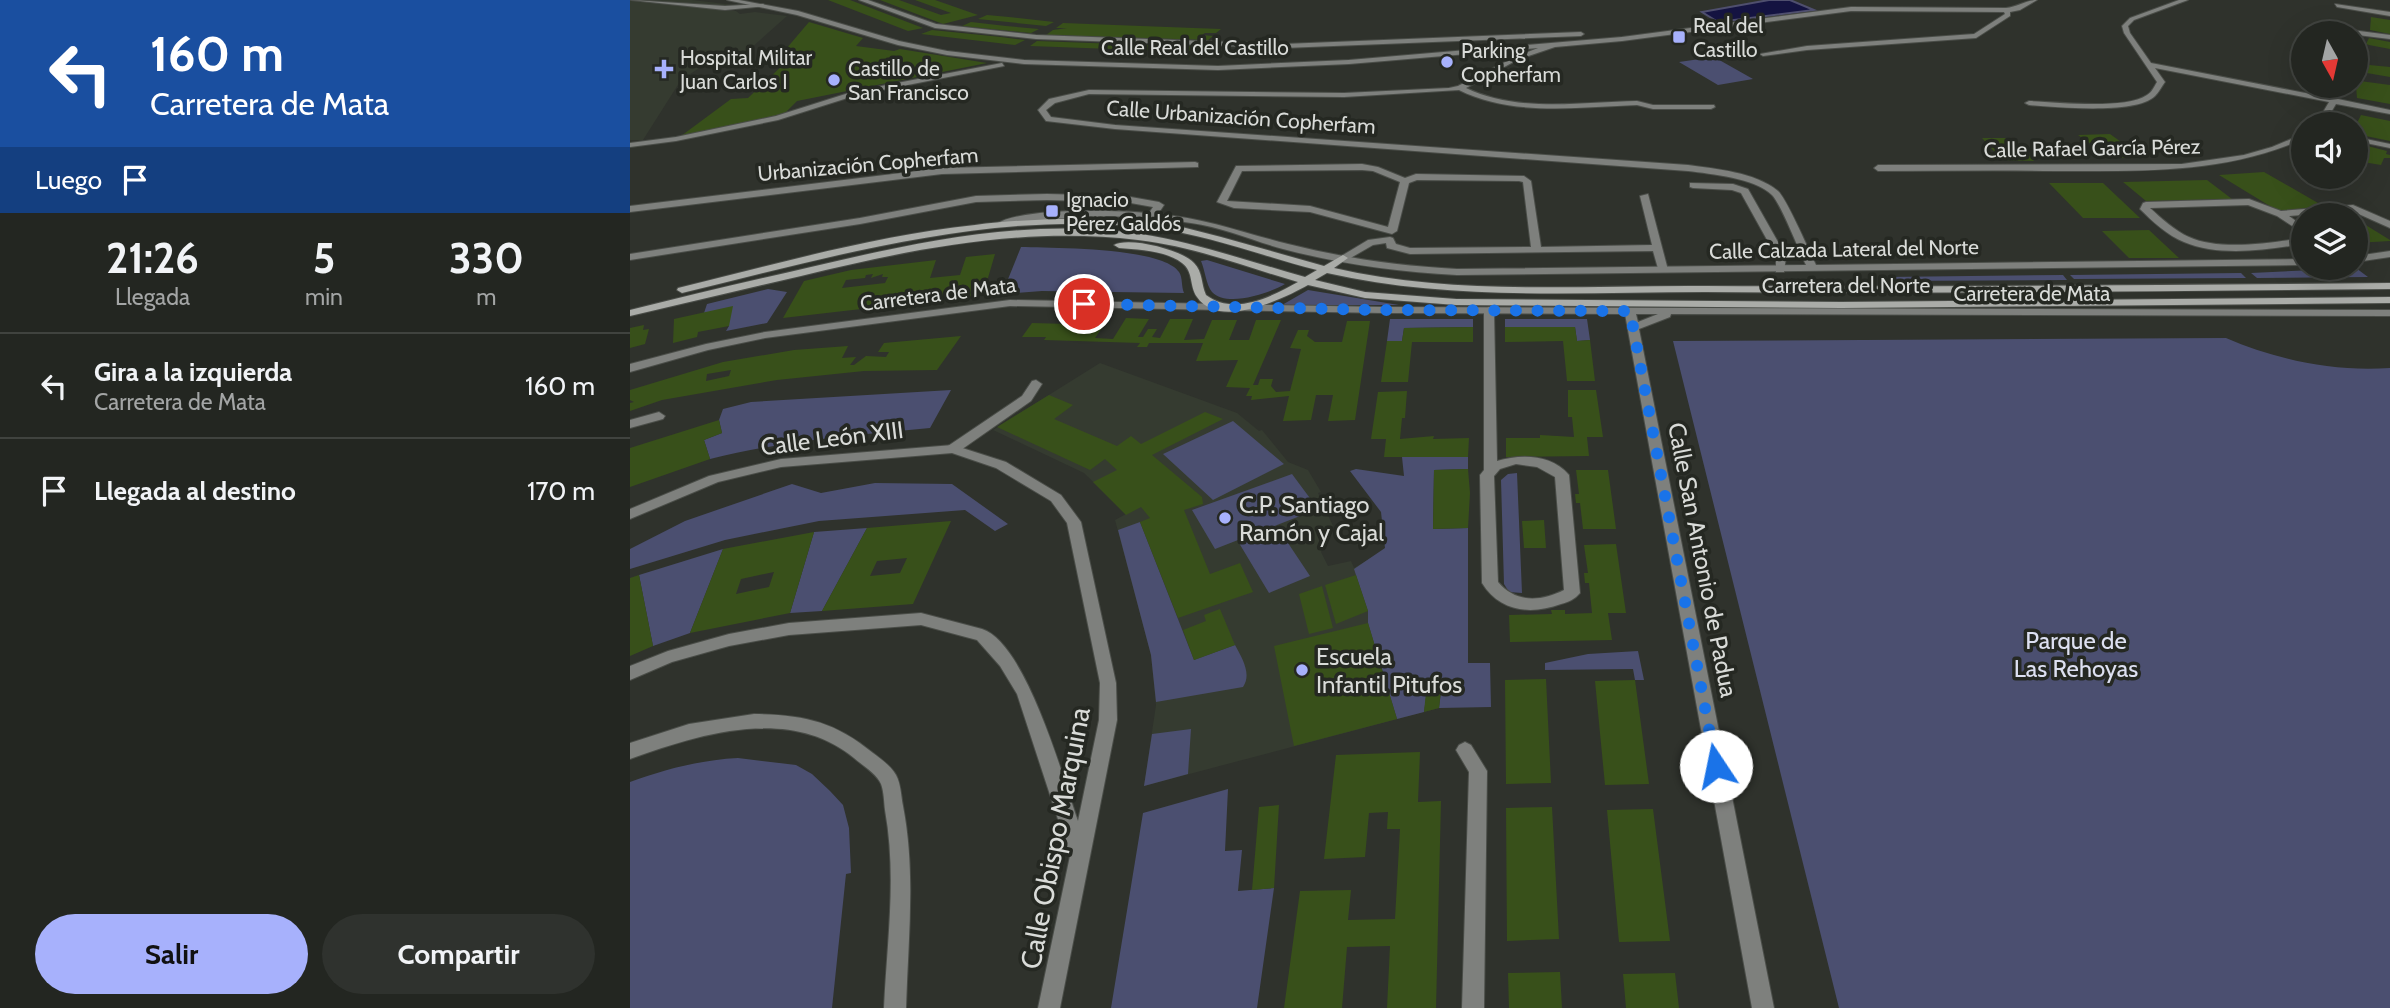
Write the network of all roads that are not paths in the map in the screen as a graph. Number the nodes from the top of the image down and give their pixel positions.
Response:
1 (634, 0) edge
2 (730, 0) edge
3 (862, 0) edge
4 (1881, 0) edge
5 (2034, 0) edge
6 (2185, 0) edge
7 (2337, 5) dead end
8 (763, 6) junction
9 (1870, 9) junction
10 (2006, 10) junction
11 (2390, 14) edge
12 (1666, 34) junction
13 (2368, 34) edge
14 (2390, 37) edge
15 (1553, 46) junction
16 (1763, 54) dead end
17 (1024, 62) junction
18 (2152, 65) junction
19 (1460, 88) junction
20 (2334, 98) edge
21 (2334, 101) junction
22 (2029, 103) dead end
23 (1711, 107) dead end
24 (2327, 112) edge
25 (2390, 113) edge
26 (2291, 141) edge
27 (2368, 141) edge
28 (630, 145) edge
29 (2390, 146) edge
30 (1195, 165) dead end
31 (1878, 167) dead end
32 (1405, 181) junction
33 (1693, 185) dead end
34 (1645, 196) dead end
35 (630, 209) edge
36 (2280, 214) junction
37 (1151, 217) junction
38 (2291, 222) edge
39 (1001, 224) junction
40 (2390, 225) edge
41 (1391, 236) junction
42 (2291, 242) edge
43 (1657, 248) junction
44 (1536, 250) junction
45 (887, 252) junction
46 (2390, 254) edge
47 (630, 257) edge
48 (2368, 257) edge
49 (1343, 258) junction
50 (2291, 262) edge
51 (1813, 269) junction
52 (1325, 270) junction
53 (1663, 270) junction
54 (1780, 270) junction
55 (1305, 282) junction
56 (2390, 286) edge
57 (2390, 300) edge
58 (630, 303) edge
59 (1234, 306) junction
60 (1489, 310) junction
61 (1677, 310) junction
62 (630, 313) edge
63 (2390, 313) edge
64 (1631, 319) junction
65 (630, 368) edge
66 (1036, 384) dead end
67 (659, 416) dead end
68 (630, 424) edge
69 (953, 449) junction
70 (921, 450) joint
71 (1490, 470) junction
72 (630, 514) edge
73 (630, 673) edge
74 (1465, 750) dead end
75 (630, 751) edge
76 (1080, 856) junction
77 (895, 1008) edge
78 (1049, 1008) edge
79 (1473, 1008) edge
80 (1763, 1008) edge

1 - 8 street
2 - 8 street, Calle Real del Castillo
3 - 12 street
4 - 9 street
5 - 10 street
6 - 18 street
7 - 11 street
8 - 17 street, Calle Real del Castillo
9 - 10 street
9 - 12 street
10 - 16 street
12 - 15 street, Calle Real del Castillo
13 - 14 street
15 - 17 street, Calle Real del Castillo
15 - 19 street, Calle Urbanización Copherfam
17 - 28 street
18 - 21 street
18 - 22 street
19 - 23 street, Calle Urbanización Copherfam
19 - 51 street, Calle Urbanización Copherfam
20 - 21 street
21 - 24 street
21 - 25 street
26 - 31 street, Calle Rafael García Pérez
27 - 29 street
30 - 35 street, Urbanización Copherfam
32 - 41 street
32 - 41 street
32 - 44 street
33 - 54 street
34 - 43 street
36 - 38 street
36 - 40 street
36 - 42 street
37 - 39 street, Calle Calzada Lateral del Norte
37 - 47 street, Urbanización Copherfam
37 - 49 street, Calle Calzada Lateral del Norte
39 - 52 street, Carretera del Norte
39 - 58 street, Carretera del Norte
41 - 44 street
41 - 49 street
43 - 44 street
43 - 53 street
45 - 55 street, Carretera del Norte
45 - 59 street
45 - 62 street
46 - 48 street
49 - 52 street
49 - 53 street, Calle Calzada Lateral del Norte
50 - 51 street, Calle Calzada Lateral del Norte
51 - 54 street, Calle Calzada Lateral del Norte
52 - 55 street
52 - 56 street, Carretera del Norte
53 - 54 street, Calle Calzada Lateral del Norte
55 - 57 street, Carretera del Norte
55 - 59 street
59 - 60 street, Carretera de Mata
59 - 65 street, Carretera de Mata
60 - 64 street, Carretera de Mata
60 - 71 street
61 - 63 street, Carretera de Mata
61 - 64 street
61 - 64 street, Carretera de Mata
64 - 80 street, Calle San Antonio de Padua
66 - 69 street
67 - 68 street
69 - 70 street, Calle Obispo Marquina
69 - 76 street, Calle Obispo Marquina
70 - 72 street, Calle León XIII
71 - 71 street
73 - 76 street
74 - 79 street
75 - 77 street
76 - 78 street, Calle Obispo Marquina

